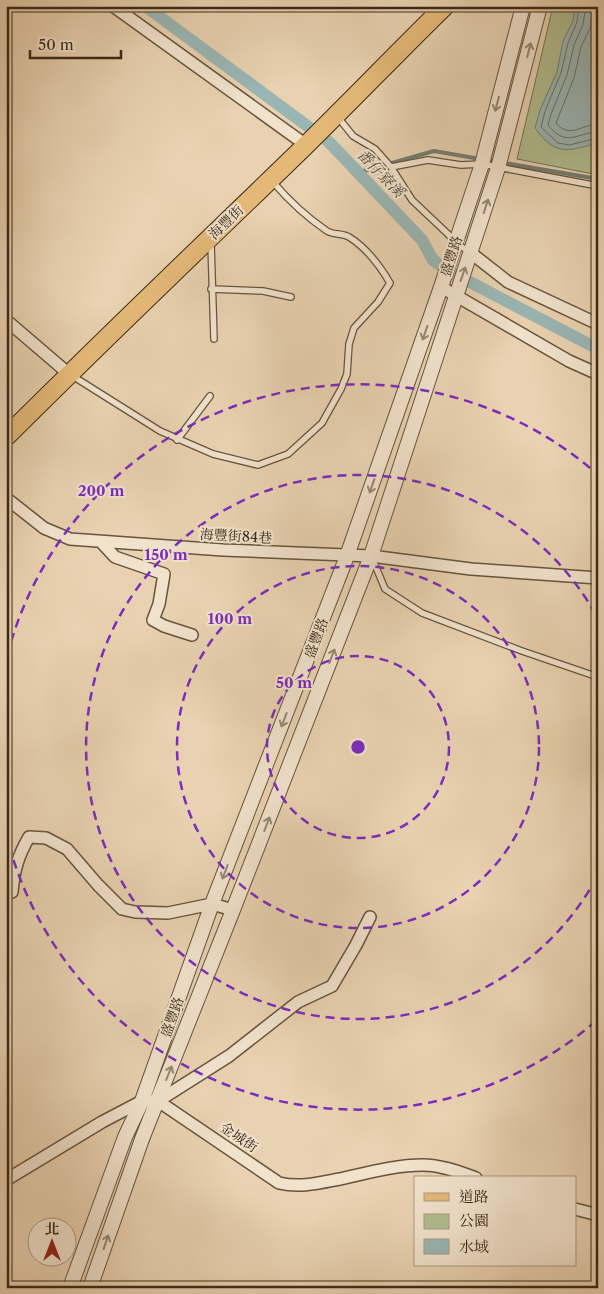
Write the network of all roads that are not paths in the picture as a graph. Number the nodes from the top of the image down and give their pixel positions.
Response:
1 (113, 6) edge
2 (445, 6) edge
3 (523, 6) edge
4 (540, 6) edge
5 (333, 118) junction
6 (306, 145) junction
7 (482, 164) junction
8 (391, 167) junction
9 (498, 168) junction
10 (271, 179) junction
11 (598, 186) edge
12 (211, 236) junction
13 (455, 243) junction
14 (470, 253) junction
15 (441, 287) junction
16 (211, 289) junction
17 (456, 296) junction
18 (291, 298) dead end
19 (6, 320) edge
20 (598, 324) edge
21 (214, 340) dead end
22 (69, 374) junction
23 (598, 374) edge
24 (210, 396) dead end
25 (6, 437) edge
26 (177, 440) junction
27 (6, 498) edge
28 (101, 542) junction
29 (347, 556) junction
30 (371, 556) junction
31 (598, 578) edge
32 (192, 636) dead end
33 (598, 677) edge
34 (6, 892) edge
35 (212, 904) junction
36 (233, 910) junction
37 (370, 917) dead end
38 (142, 1101) junction
39 (158, 1101) junction
40 (470, 1176) edge
41 (6, 1180) edge
42 (576, 1209) edge
43 (598, 1215) edge
44 (70, 1288) edge
45 (90, 1288) edge

1 - 6 street
2 - 5 main road, 海豐街
3 -> 7 street, 盛豐路
9 -> 4 street, 盛豐路
5 - 6 main road, 海豐街
5 - 8 lane
6 - 10 main road, 海豐街
7 - 8 lane
7 - 9 lane
7 - 13 street, 盛豐路
8 - 13 lane
9 - 11 lane
14 -> 9 street, 盛豐路
10 - 12 main road, 海豐街
10 - 26 lane
12 - 16 lane
12 - 22 main road, 海豐街
13 - 14 lane
13 - 15 street, 盛豐路
17 -> 14 street, 盛豐路
14 - 20 street
15 - 17 street
15 -> 29 street, 盛豐路
16 - 18 lane
16 - 21 lane
17 - 23 street
17 - 30 street, 盛豐路
19 - 22 street
22 - 25 main road, 海豐街
22 - 26 lane
24 - 26 lane
27 - 28 street, 海豐街84巷
28 - 29 street, 海豐街84巷
28 - 32 street
29 - 30 street, 海豐街84巷
29 -> 35 street, 盛豐路
30 - 31 street, 海豐街84巷
30 - 33 lane
36 -> 30 street, 盛豐路
34 - 35 street
35 - 36 street
35 - 38 street, 盛豐路
39 -> 36 street, 盛豐路
37 - 39 street
38 - 39 street
38 - 41 street
38 - 44 street, 盛豐路
39 - 40 street, 金城街
45 -> 39 street, 盛豐路
42 - 43 street

